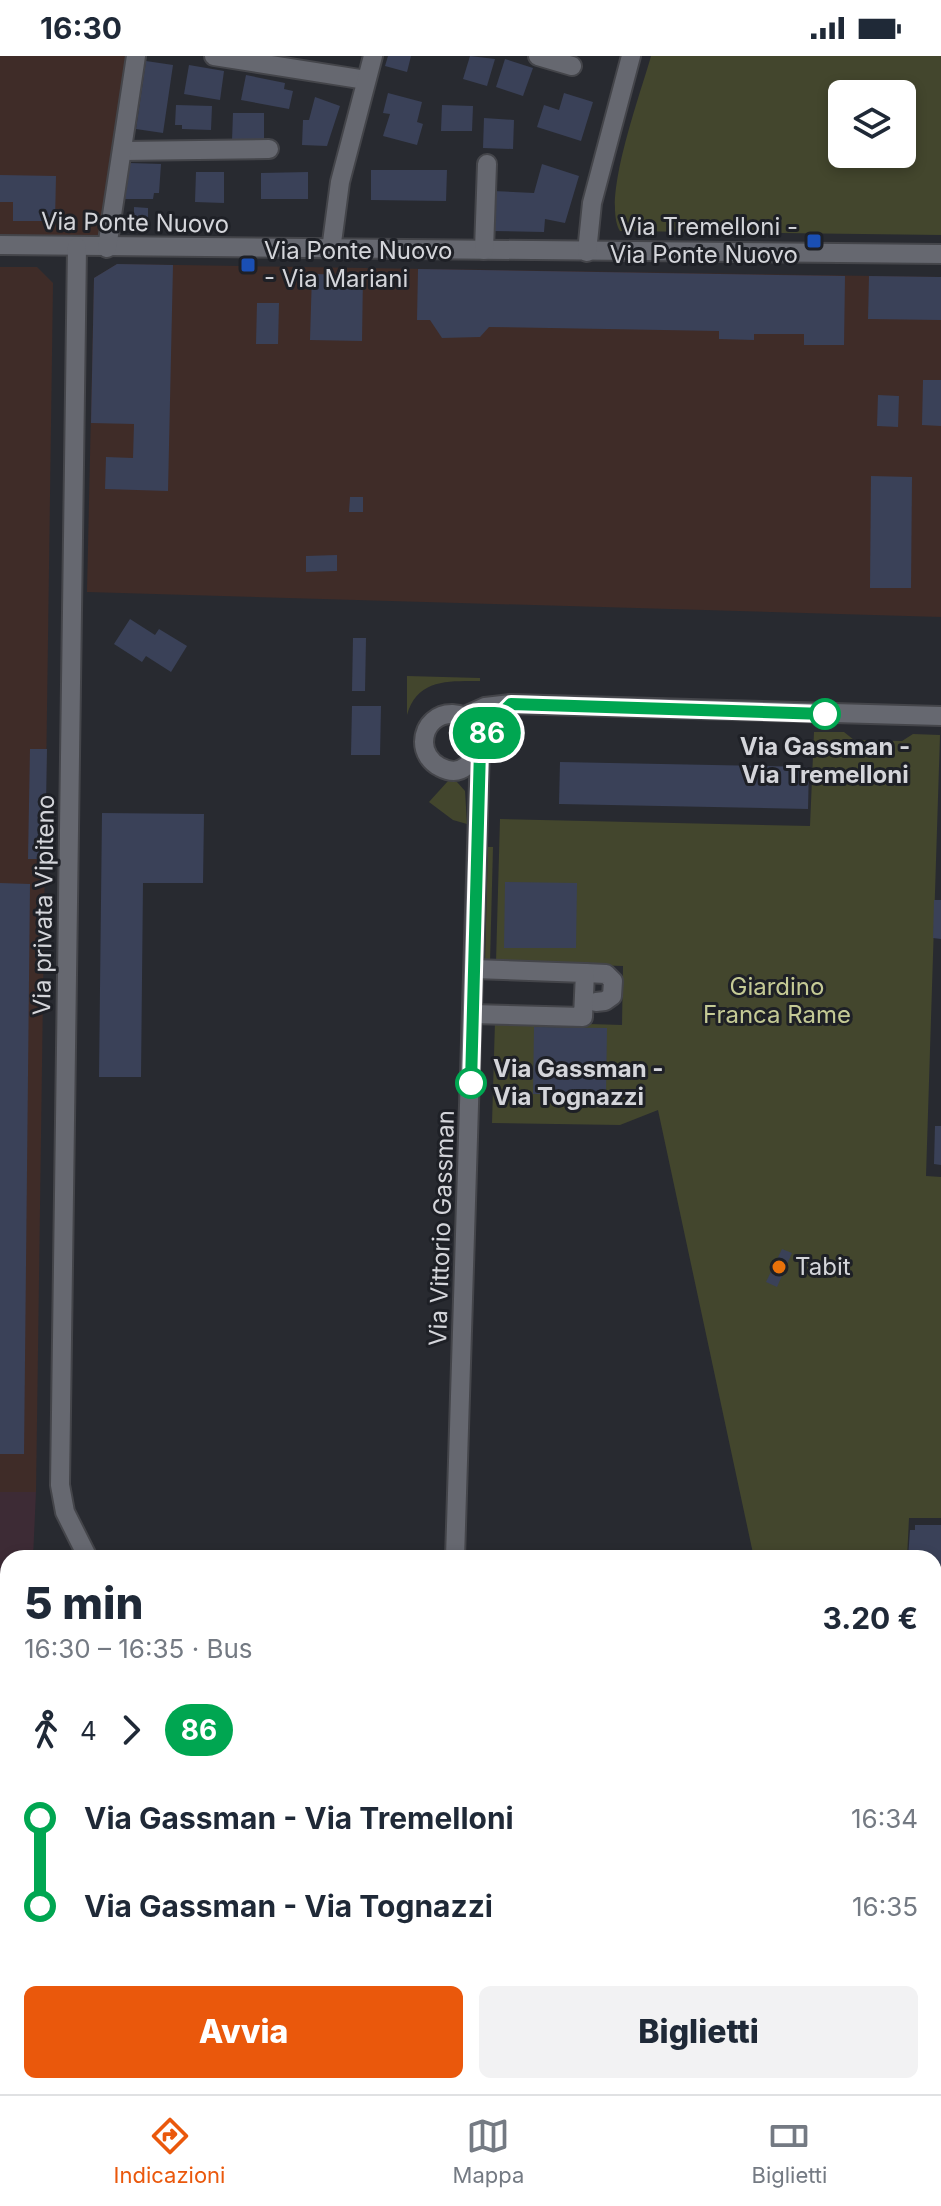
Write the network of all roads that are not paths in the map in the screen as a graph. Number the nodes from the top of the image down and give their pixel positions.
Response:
1 (136, 56) edge
2 (214, 56) edge
3 (373, 56) edge
4 (538, 56) edge
5 (631, 56) edge
6 (572, 66) dead end
7 (366, 80) junction
8 (269, 149) dead end
9 (122, 151) junction
10 (487, 164) dead end
11 (0, 245) edge
12 (77, 247) junction
13 (107, 248) junction
14 (331, 250) junction
15 (484, 250) junction
16 (587, 252) junction
17 (941, 254) edge
18 (511, 704) junction
19 (465, 716) junction
20 (941, 716) edge
21 (480, 748) junction
22 (458, 769) junction
23 (478, 804) junction
24 (474, 969) junction
25 (585, 973) junction
26 (596, 1002) dead end
27 (472, 1014) junction
28 (84, 1550) edge
29 (455, 1550) edge

1 - 9 street
2 - 7 street
3 - 7 street
4 - 6 street
5 - 16 street
7 - 14 street
8 - 9 street
9 - 13 street
10 - 15 street
11 - 12 street, Via Ponte Nuovo
12 - 13 street, Via Ponte Nuovo
12 - 28 street, Via privata Vipiteno
13 - 14 street, Via Ponte Nuovo
14 - 15 street, Via Ponte Nuovo
15 - 16 street, Via Ponte Nuovo
16 - 17 street, Via Ponte Nuovo
18 - 19 street
18 - 20 street
18 - 21 street
19 - 21 street, Via Vittorio Gassman
19 - 22 street
21 - 22 street
21 - 23 street, Via Vittorio Gassman
22 - 23 street
23 - 24 street, Via Vittorio Gassman
24 - 25 street
24 - 27 street, Via Vittorio Gassman
25 - 26 street
25 - 27 street
27 - 29 street, Via Vittorio Gassman

